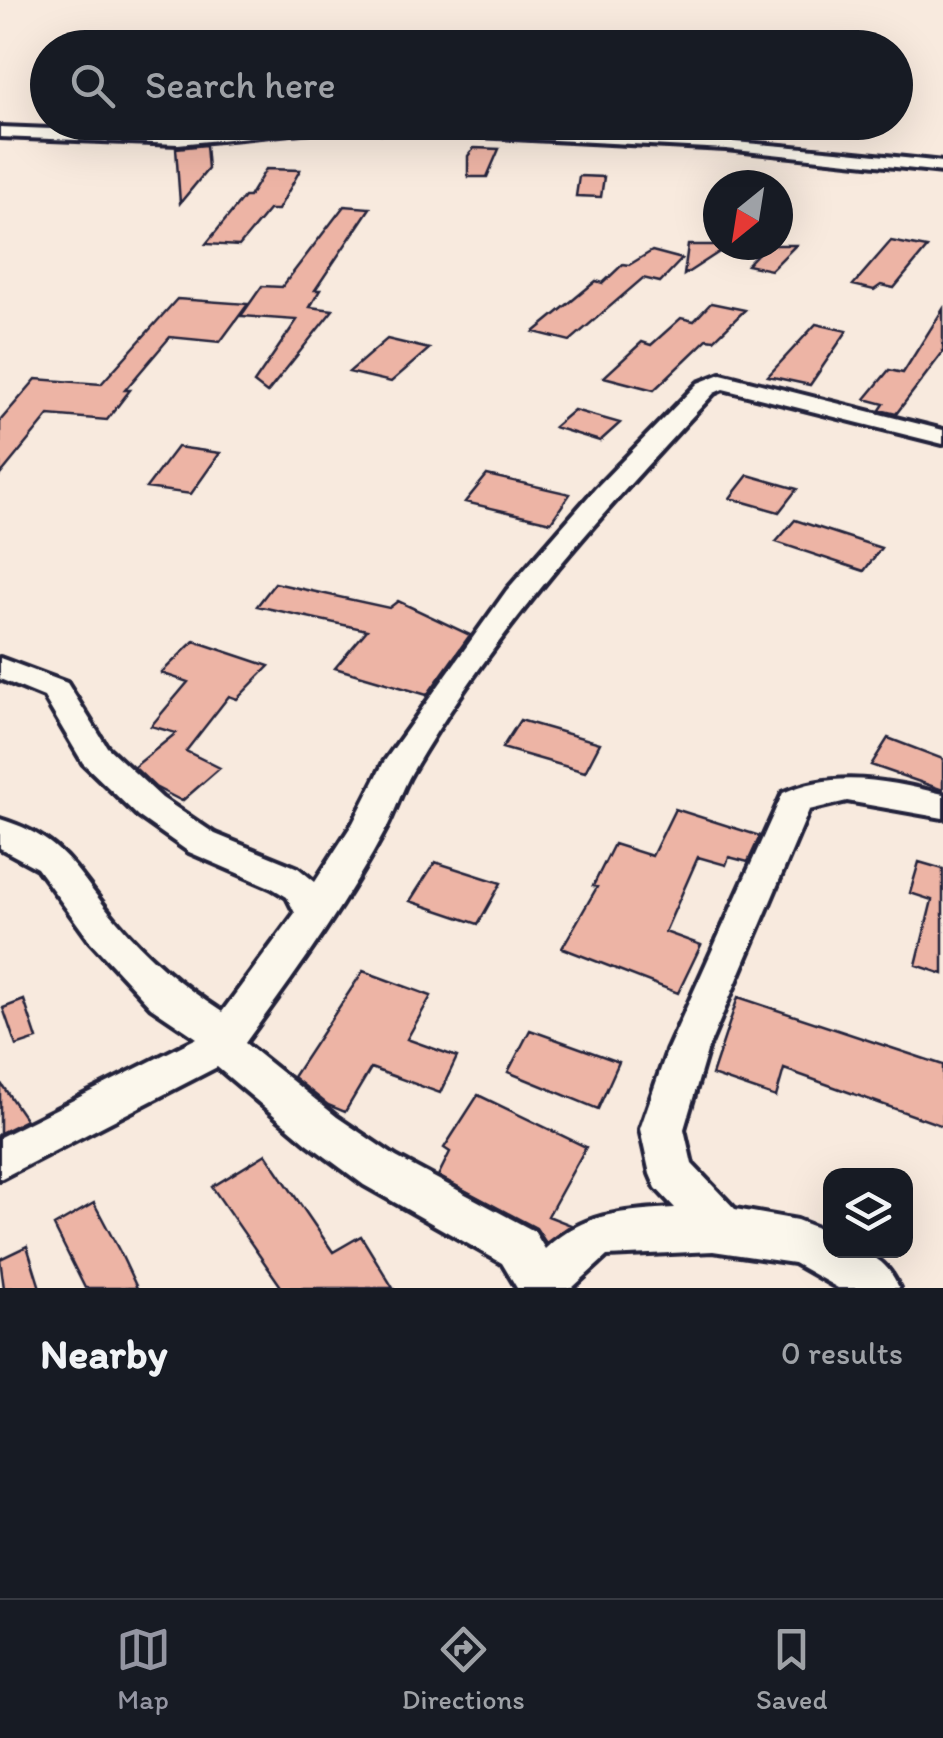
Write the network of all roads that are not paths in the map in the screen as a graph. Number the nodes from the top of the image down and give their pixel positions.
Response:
1 (0, 132) edge
2 (30, 133) edge
3 (649, 140) edge
4 (943, 167) edge
5 (943, 437) edge
6 (0, 668) edge
7 (943, 806) edge
8 (0, 832) edge
9 (314, 914) junction
10 (224, 1041) junction
11 (0, 1160) edge
12 (722, 1227) junction
13 (543, 1288) edge
14 (874, 1288) edge

1 - 2 street
3 - 4 street
5 - 9 street
6 - 9 street
7 - 12 street
8 - 10 street
9 - 10 street
10 - 11 street
10 - 13 street
12 - 13 street
12 - 14 street

